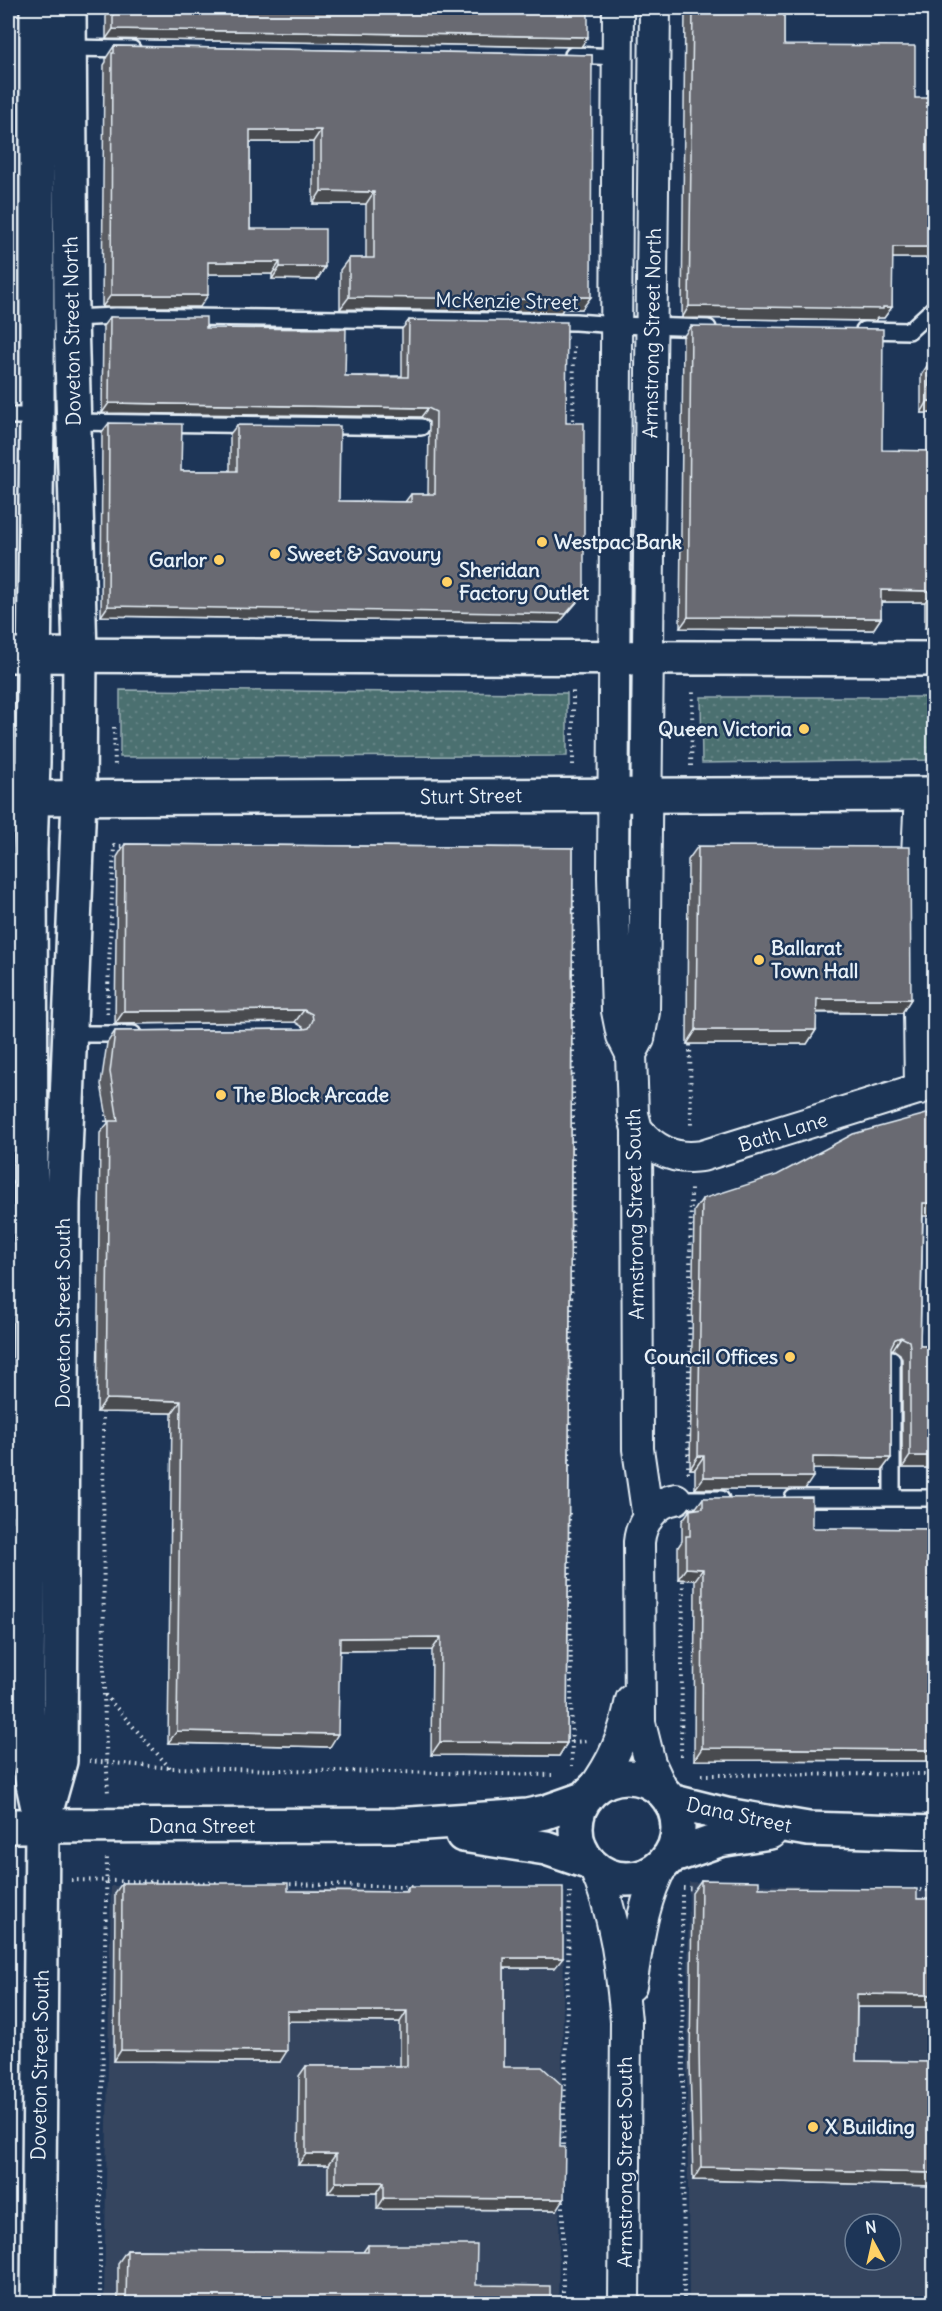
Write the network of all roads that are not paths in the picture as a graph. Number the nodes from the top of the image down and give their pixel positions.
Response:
1 (37, 8) edge
2 (69, 8) edge
3 (618, 8) edge
4 (655, 8) edge
5 (68, 48) junction
6 (151, 49) edge
7 (553, 55) edge
8 (618, 57) junction
9 (655, 58) junction
10 (934, 308) edge
11 (71, 318) junction
12 (616, 326) junction
13 (652, 327) junction
14 (718, 328) edge
15 (849, 330) edge
16 (22, 416) edge
17 (74, 422) junction
18 (421, 427) edge
19 (20, 655) edge
20 (80, 655) junction
21 (615, 657) junction
22 (648, 658) junction
23 (934, 659) edge
24 (927, 794) edge
25 (614, 796) junction
26 (647, 796) junction
27 (20, 798) edge
28 (79, 798) junction
29 (19, 1032) edge
30 (153, 1033) edge
31 (69, 1034) junction
32 (631, 1054) junction
33 (927, 1086) edge
34 (637, 1129) junction
35 (892, 1359) edge
36 (682, 1488) joint
37 (892, 1497) junction
38 (778, 1498) edge
39 (934, 1498) edge
40 (733, 1499) edge
41 (643, 1530) junction
42 (639, 1666) junction
43 (583, 1788) junction
44 (667, 1797) junction
45 (396, 1825) junction
46 (8, 1826) edge
47 (42, 1826) junction
48 (808, 1829) junction
49 (934, 1833) edge
50 (665, 1861) junction
51 (592, 1865) junction
52 (626, 2021) junction
53 (38, 2304) edge
54 (624, 2304) edge

1 - 16 main road, Doveton Street North
2 - 5 main road, Doveton Street North
3 - 8 street, Armstrong Street North
4 - 9 street, Armstrong Street North
5 - 6 lane
5 - 11 main road, Doveton Street North
7 - 8 lane
8 - 9 street
8 - 12 street, Armstrong Street North
9 - 13 street, Armstrong Street North
10 - 15 lane
11 - 12 lane, McKenzie Street
11 - 17 main road, Doveton Street North
12 - 13 lane, McKenzie Street
12 - 21 street, Armstrong Street North
13 - 14 lane, McKenzie Street
13 - 22 street, Armstrong Street North
16 - 19 main road, Doveton Street North
17 - 18 lane
17 - 20 main road, Doveton Street North
19 - 20 main road
19 - 27 main road, Doveton Street North
20 - 21 main road
20 - 28 main road, Doveton Street North
21 - 22 main road
21 - 25 street, Armstrong Street South
22 - 23 main road
22 - 26 street, Armstrong Street South
24 - 26 main road, Sturt Street
24 - 33 street
25 - 26 main road, Sturt Street
25 - 28 main road, Sturt Street
25 - 32 street, Armstrong Street South
26 - 32 street, Armstrong Street South
27 - 28 main road, Sturt Street
27 - 29 main road, Doveton Street South
28 - 31 main road, Doveton Street South
29 - 47 main road, Doveton Street South
30 - 31 lane
31 - 47 main road, Doveton Street South
32 - 34 street, Armstrong Street South
33 - 34 street, Bath Lane
34 - 41 street, Armstrong Street South
35 - 37 lane
36 - 40 lane
36 - 41 street
37 - 38 lane
37 - 39 lane
41 - 42 street, Armstrong Street South
42 - 43 street, Armstrong Street South
42 - 44 street, Armstrong Street South
43 - 44 main road
43 - 45 main road, Dana Street
43 - 51 main road
44 - 48 main road, Dana Street
44 - 50 main road
45 - 47 main road, Dana Street
45 - 51 main road, Dana Street
46 - 47 main road, Dana Street
47 - 53 main road, Doveton Street South
48 - 49 main road, Dana Street
48 - 50 main road, Dana Street
50 - 51 main road
50 - 52 street, Armstrong Street South
51 - 52 street, Armstrong Street South
52 - 54 street, Armstrong Street South

